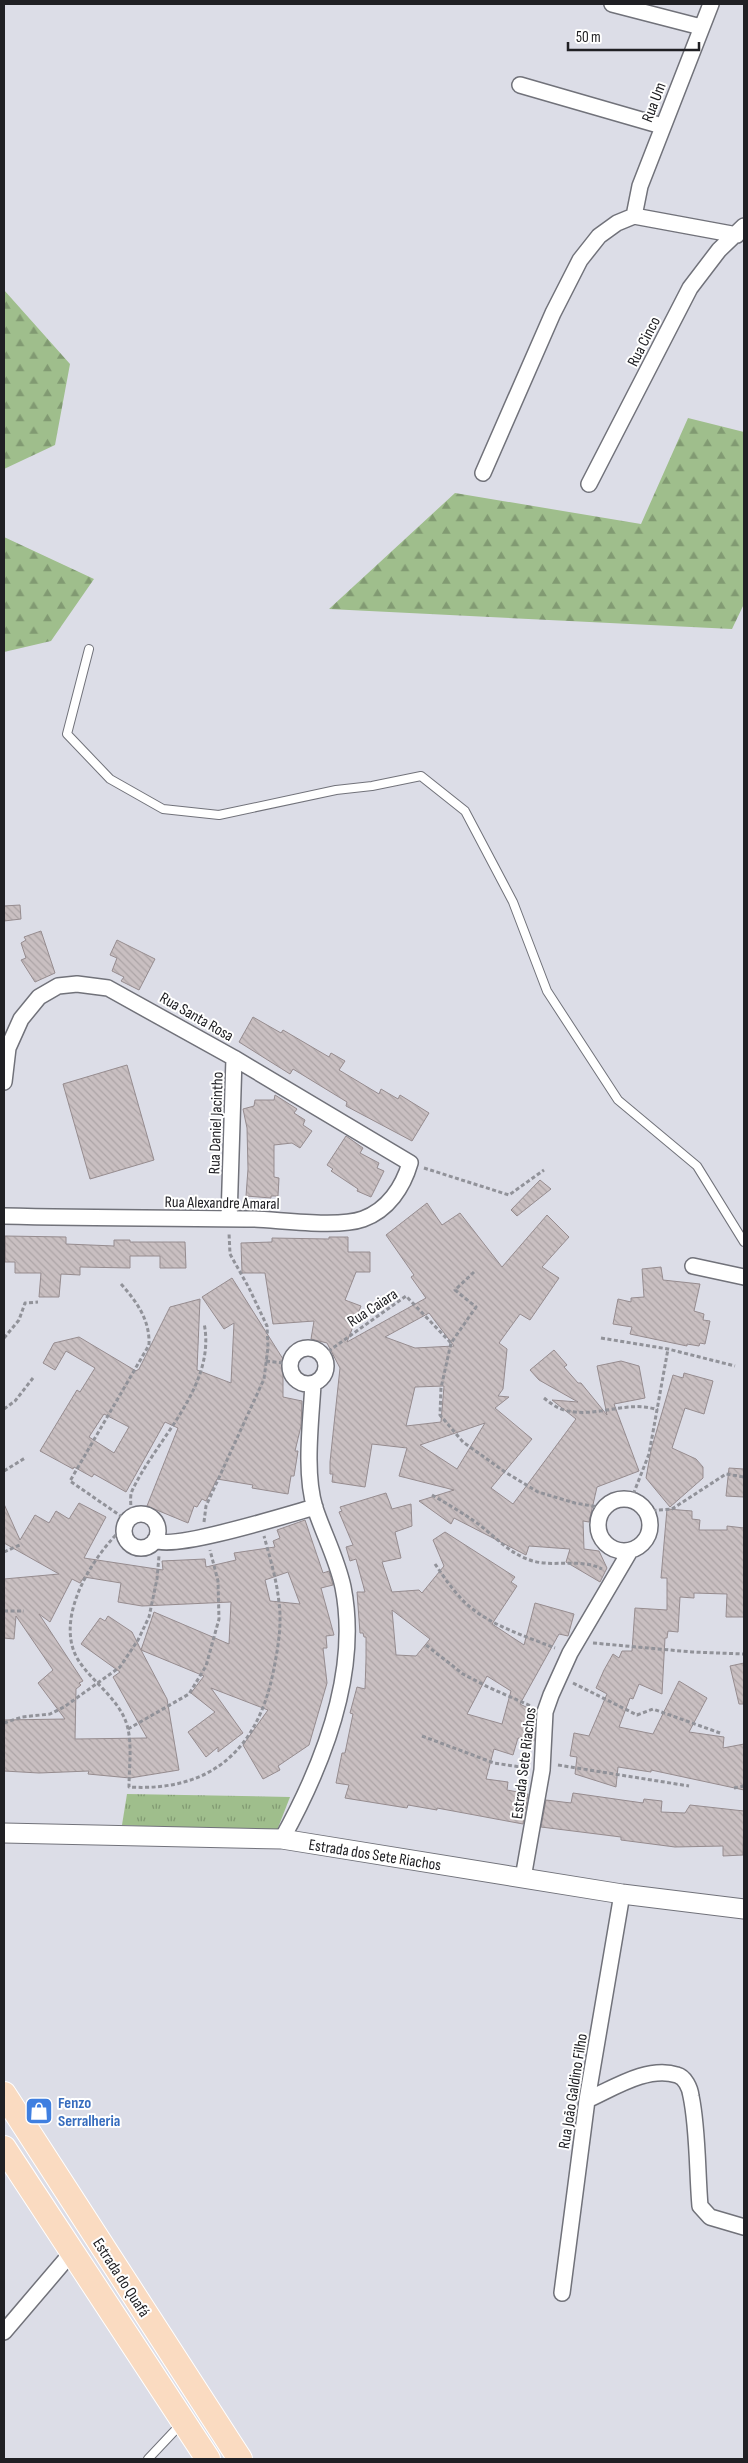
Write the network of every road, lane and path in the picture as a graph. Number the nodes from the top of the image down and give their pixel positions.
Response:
1 (612, 4) edge
2 (711, 4) edge
3 (701, 27) junction
4 (520, 85) dead end
5 (662, 126) junction
6 (634, 216) junction
7 (740, 231) edge
8 (483, 472) dead end
9 (589, 484) dead end
10 (89, 649) dead end
11 (234, 1058) junction
12 (4, 1082) edge
13 (410, 1163) junction
14 (544, 1170) dead end
15 (4, 1216) edge
16 (229, 1219) junction
17 (744, 1242) edge
18 (693, 1266) dead end
19 (474, 1272) dead end
20 (744, 1276) edge
21 (121, 1284) dead end
22 (38, 1302) dead end
23 (204, 1323) dead end
24 (4, 1338) edge
25 (601, 1338) dead end
26 (451, 1343) junction
27 (668, 1349) junction
28 (323, 1355) junction
29 (266, 1361) junction
30 (290, 1364) junction
31 (735, 1366) dead end
32 (33, 1378) dead end
33 (313, 1384) junction
34 (544, 1398) dead end
35 (4, 1409) edge
36 (658, 1410) junction
37 (25, 1458) dead end
38 (4, 1472) edge
39 (744, 1477) edge
40 (432, 1495) dead end
41 (631, 1500) junction
42 (315, 1507) junction
43 (604, 1508) junction
44 (646, 1511) junction
45 (260, 1521) junction
46 (128, 1522) junction
47 (206, 1536) junction
48 (157, 1541) junction
49 (22, 1544) dead end
50 (630, 1551) junction
51 (4, 1552) edge
52 (435, 1564) dead end
53 (616, 1576) junction
54 (4, 1611) edge
55 (24, 1611) dead end
56 (426, 1645) dead end
57 (574, 1647) junction
58 (744, 1654) edge
59 (559, 1676) junction
60 (98, 1683) junction
61 (546, 1712) junction
62 (4, 1723) edge
63 (128, 1729) junction
64 (720, 1733) dead end
65 (422, 1736) dead end
66 (542, 1766) junction
67 (689, 1786) dead end
68 (744, 1786) edge
69 (734, 1788) dead end
70 (4, 1833) edge
71 (282, 1839) junction
72 (523, 1878) junction
73 (622, 1894) junction
74 (721, 1907) junction
75 (744, 1909) edge
76 (744, 1918) edge
77 (4, 2094) edge
78 (586, 2100) junction
79 (4, 2148) edge
80 (744, 2227) edge
81 (73, 2251) junction
82 (562, 2294) dead end
83 (4, 2332) edge
84 (183, 2422) junction
85 (148, 2459) edge
86 (208, 2459) edge
87 (240, 2459) edge

1 - 3 street
2 - 3 street, Rua Um
3 - 5 street, Rua Um
4 - 5 street
5 - 6 street, Rua Um
6 - 7 street
6 - 8 street
7 - 9 street, Rua Cinco
10 - 17 lane
11 - 12 street, Rua Santa Rosa
11 - 13 street, Rua Santa Rosa
11 - 16 street, Rua Daniel Jacintho
13 - 14 path
13 - 16 street, Rua Alexandre Amaral
15 - 16 street, Rua Alexandre Amaral
16 - 29 path
18 - 20 street
19 - 26 path
21 - 46 path
22 - 24 path
23 - 46 path
25 - 27 path
26 - 28 path, Rua Caiara
26 - 43 path
27 - 31 path
27 - 36 path
28 - 30 street
28 - 33 street
29 - 30 path
29 - 47 path
30 - 33 street
32 - 35 path
33 - 42 street
34 - 36 path
36 - 41 path
37 - 38 path
39 - 44 path
40 - 53 path
41 - 43 street
41 - 44 street
42 - 45 street
42 - 71 street
43 - 50 street
44 - 50 street
45 - 47 street
45 - 63 path
46 - 48 street
46 - 48 street
46 - 60 path
47 - 48 street
47 - 63 path
48 - 60 path
49 - 51 path
50 - 53 street, Estrada Sete Riachos
52 - 57 path
53 - 57 street, Estrada Sete Riachos
54 - 55 path
56 - 61 path
57 - 58 path
57 - 59 street, Estrada Sete Riachos
59 - 61 street, Estrada Sete Riachos
59 - 64 path
60 - 62 path
60 - 63 path
61 - 66 street, Estrada Sete Riachos
65 - 66 path
66 - 67 path
66 - 72 street, Estrada Sete Riachos
68 - 69 path
70 - 71 street, Estrada dos Sete Riachos
71 - 72 street, Estrada dos Sete Riachos
72 - 73 street, Estrada dos Sete Riachos
73 - 74 street, Estrada dos Sete Riachos
73 - 78 street, Rua João Galdino Filho
74 - 75 street, Estrada dos Sete Riachos
74 - 76 street
77 - 87 main road, Estrada do Quafá
78 - 80 street
78 - 82 street, Rua João Galdino Filho
79 - 81 main road, Estrada do Quafá
81 - 83 street
81 - 84 main road, Estrada do Quafá
84 - 85 lane
84 - 86 main road, Estrada do Quafá

